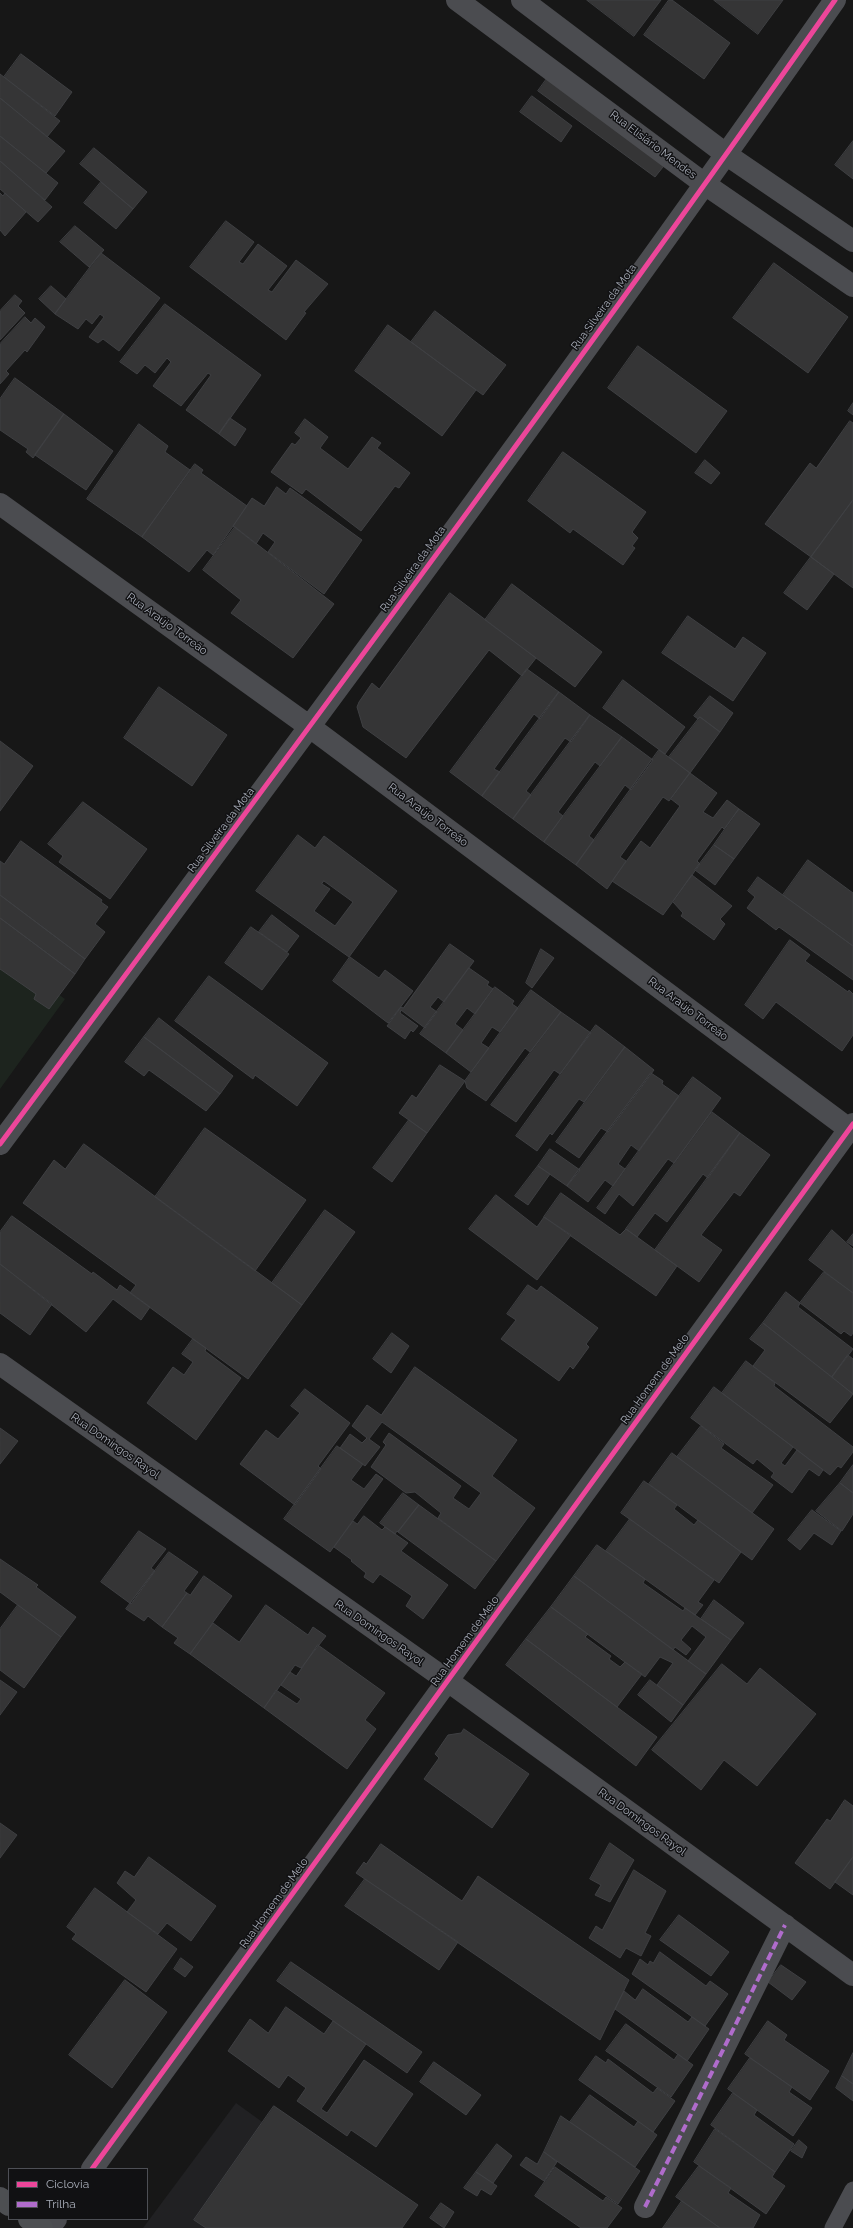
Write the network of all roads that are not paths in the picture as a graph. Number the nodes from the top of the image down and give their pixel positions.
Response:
1 (458, 0) edge
2 (522, 0) edge
3 (836, 0) edge
4 (727, 155) junction
5 (706, 185) junction
6 (853, 241) edge
7 (853, 286) edge
8 (0, 504) edge
9 (310, 727) junction
10 (852, 1128) edge
11 (0, 1144) edge
12 (0, 1364) edge
13 (448, 1681) junction
14 (784, 1925) junction
15 (853, 1975) edge
16 (93, 2168) edge
17 (853, 2190) edge
18 (0, 2198) edge
19 (8, 2204) edge
20 (645, 2207) dead end
21 (30, 2220) edge
22 (55, 2220) edge
23 (42, 2228) edge
24 (49, 2228) edge
25 (833, 2228) edge

1 - 5 street, Rua Elisiário Mendes
2 - 4 street
3 - 4 street, Rua Silveira da Mota
4 - 5 street, Rua Silveira da Mota
4 - 6 street
5 - 7 street, Rua Elisiário Mendes
5 - 9 street, Rua Silveira da Mota
8 - 9 street, Rua Araújo Torreão
9 - 10 street, Rua Araújo Torreão
9 - 11 street, Rua Silveira da Mota
10 - 13 street, Rua Homem de Melo
12 - 13 street, Rua Domingos Rayol
13 - 14 street, Rua Domingos Rayol
13 - 16 street, Rua Homem de Melo
14 - 15 street, Rua Domingos Rayol
14 - 20 street
17 - 25 lane
18 - 19 main road
21 - 23 main road
22 - 24 street

